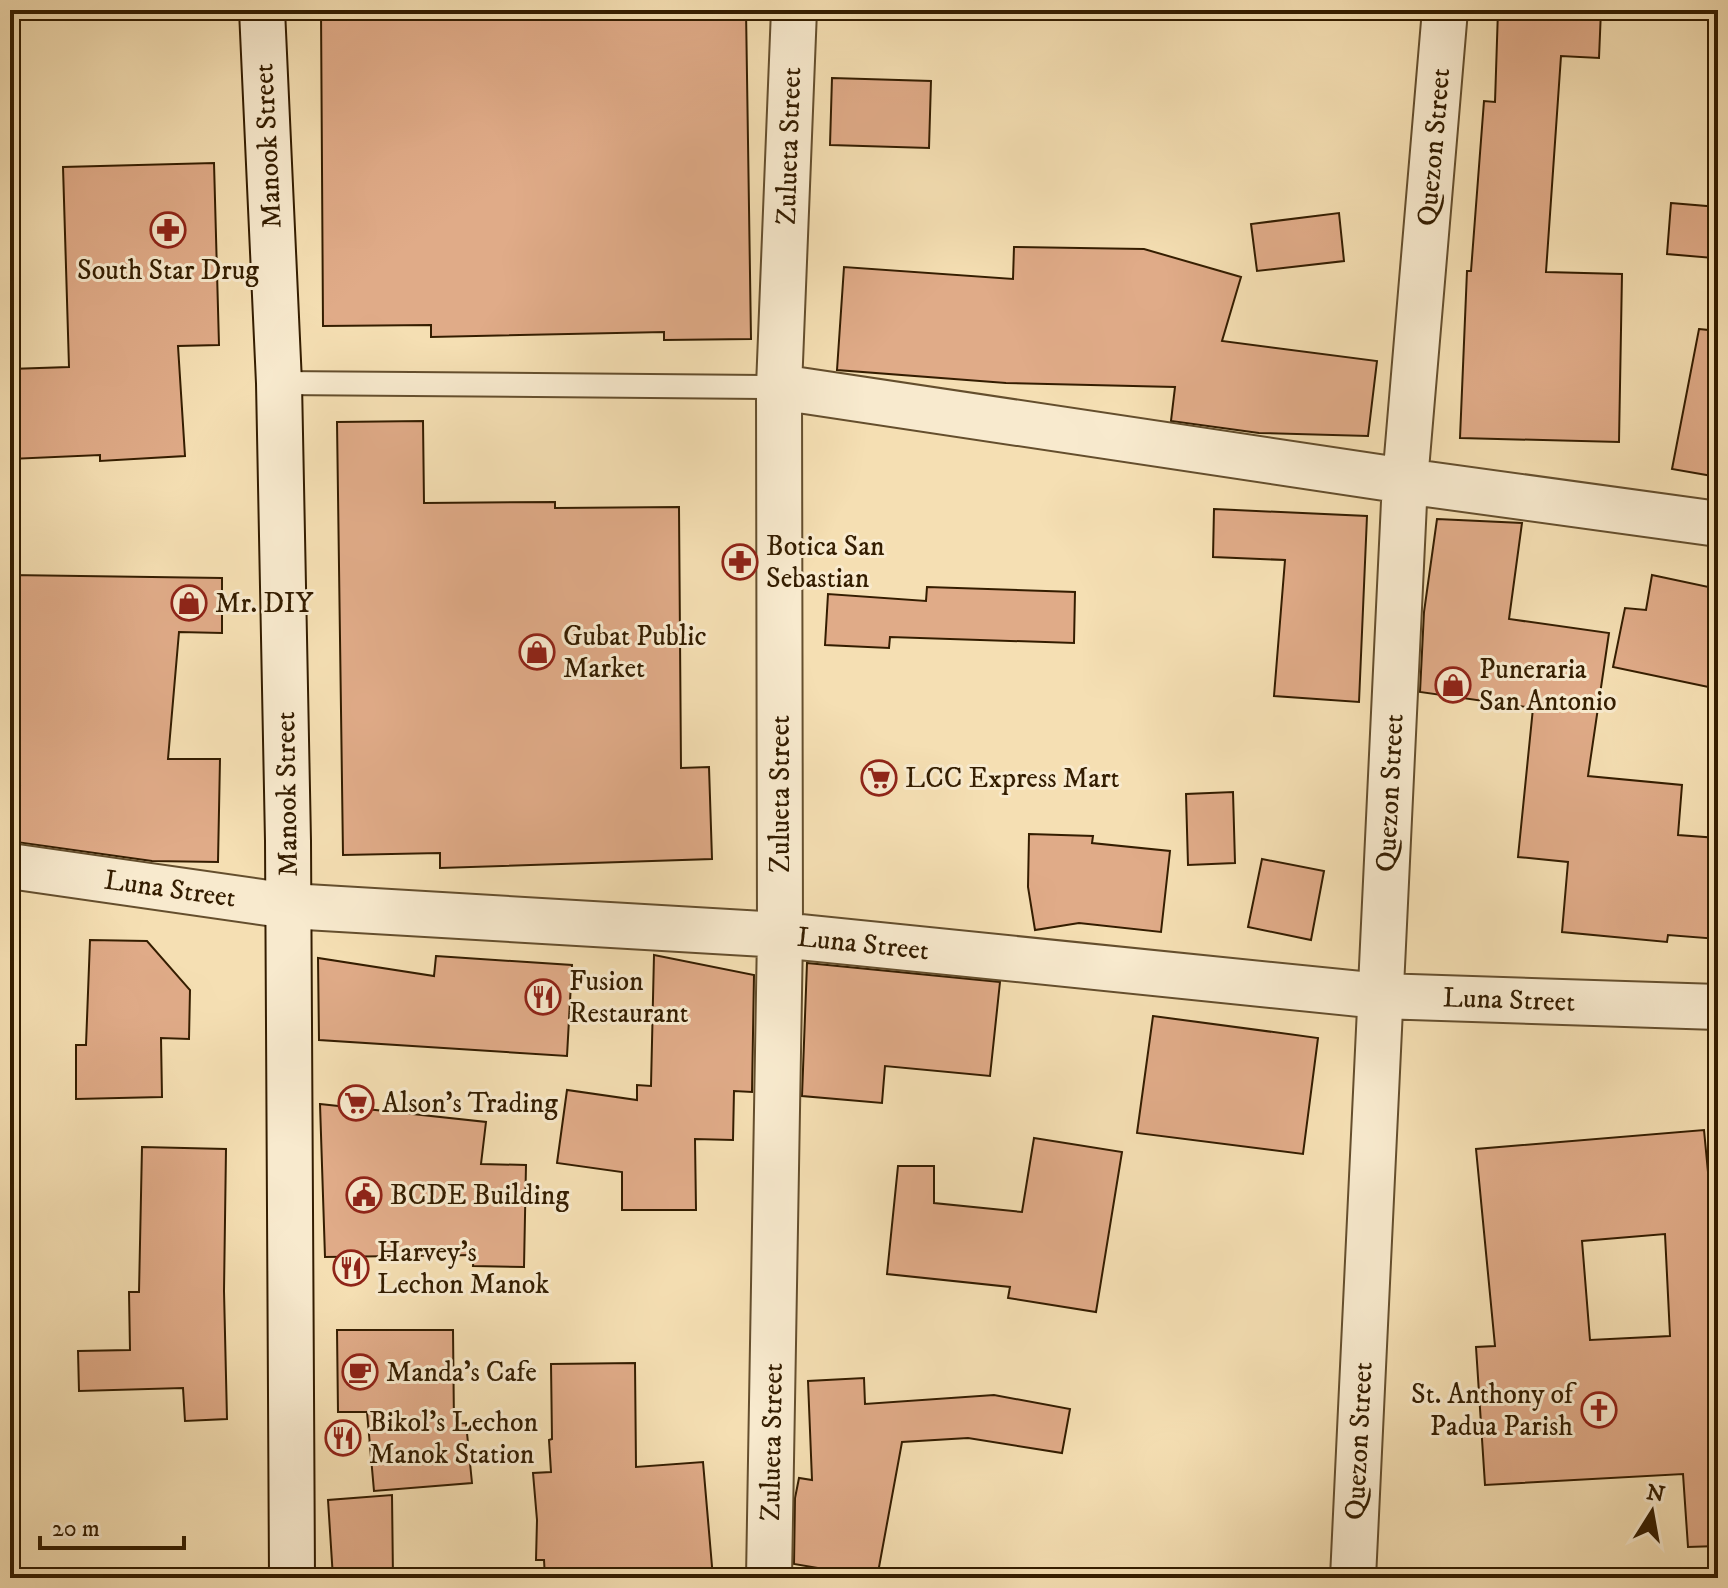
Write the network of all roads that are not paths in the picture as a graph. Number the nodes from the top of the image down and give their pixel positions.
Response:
1 (262, 10) edge
2 (794, 10) edge
3 (1445, 10) edge
4 (279, 383) junction
5 (779, 387) junction
6 (1405, 481) junction
7 (1718, 524) edge
8 (10, 866) edge
9 (289, 906) junction
10 (780, 935) junction
11 (1380, 996) junction
12 (1718, 1007) edge
13 (292, 1578) edge
14 (769, 1578) edge
15 (1353, 1578) edge

1 - 4 street, Manook Street
2 - 5 street, Zulueta Street
3 - 6 street, Quezon Street
4 - 5 lane
4 - 9 street, Manook Street
5 - 6 street
5 - 10 street, Zulueta Street
6 - 7 street
6 - 11 street, Quezon Street
8 - 9 street, Luna Street
9 - 10 street, Luna Street
9 - 13 street, Manook Street
10 - 11 street, Luna Street
10 - 14 street, Zulueta Street
11 - 12 street, Luna Street
11 - 15 street, Quezon Street

